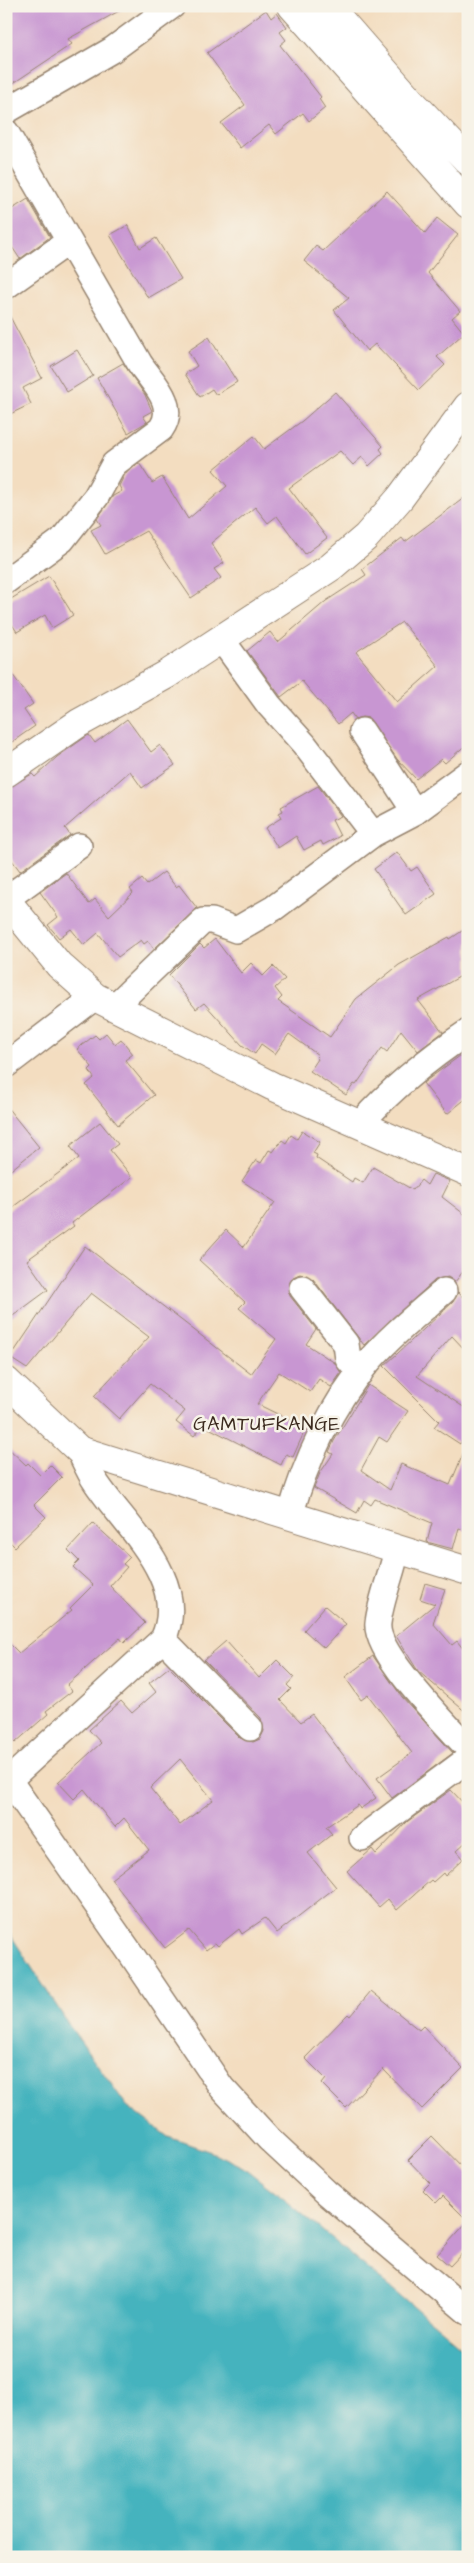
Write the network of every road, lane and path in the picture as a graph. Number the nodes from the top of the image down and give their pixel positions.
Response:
1 (172, 6) edge
2 (292, 6) edge
3 (328, 6) edge
4 (6, 111) edge
5 (6, 132) edge
6 (468, 161) edge
7 (468, 204) edge
8 (68, 242) junction
9 (6, 286) edge
10 (468, 406) edge
11 (6, 581) edge
12 (222, 640) junction
13 (362, 731) dead end
14 (6, 773) edge
15 (468, 773) edge
16 (415, 812) junction
17 (373, 834) junction
18 (79, 846) dead end
19 (6, 900) edge
20 (105, 1001) junction
21 (468, 1032) edge
22 (6, 1065) edge
23 (360, 1124) junction
24 (468, 1172) edge
25 (302, 1288) dead end
26 (444, 1291) dead end
27 (360, 1373) junction
28 (6, 1381) edge
29 (79, 1450) junction
30 (290, 1516) junction
31 (397, 1549) junction
32 (468, 1571) edge
33 (163, 1639) junction
34 (250, 1728) dead end
35 (468, 1748) edge
36 (468, 1759) edge
37 (8, 1778) edge
38 (362, 1838) dead end
39 (468, 2312) edge

1 - 4 street
2 - 7 main road
3 - 6 main road
5 - 8 street
8 - 9 street
8 - 11 street
10 - 12 main road
12 - 14 main road
12 - 17 street
13 - 16 street
15 - 16 street
16 - 17 street
17 - 20 street
18 - 19 street
19 - 20 main road
20 - 22 street
20 - 23 main road
21 - 23 street
23 - 24 main road
25 - 27 street
26 - 27 street
27 - 30 street
28 - 29 main road
29 - 30 main road
29 - 33 street
30 - 31 main road
31 - 32 main road
31 - 35 street
33 - 34 street
33 - 37 street
36 - 38 street
37 - 39 street

